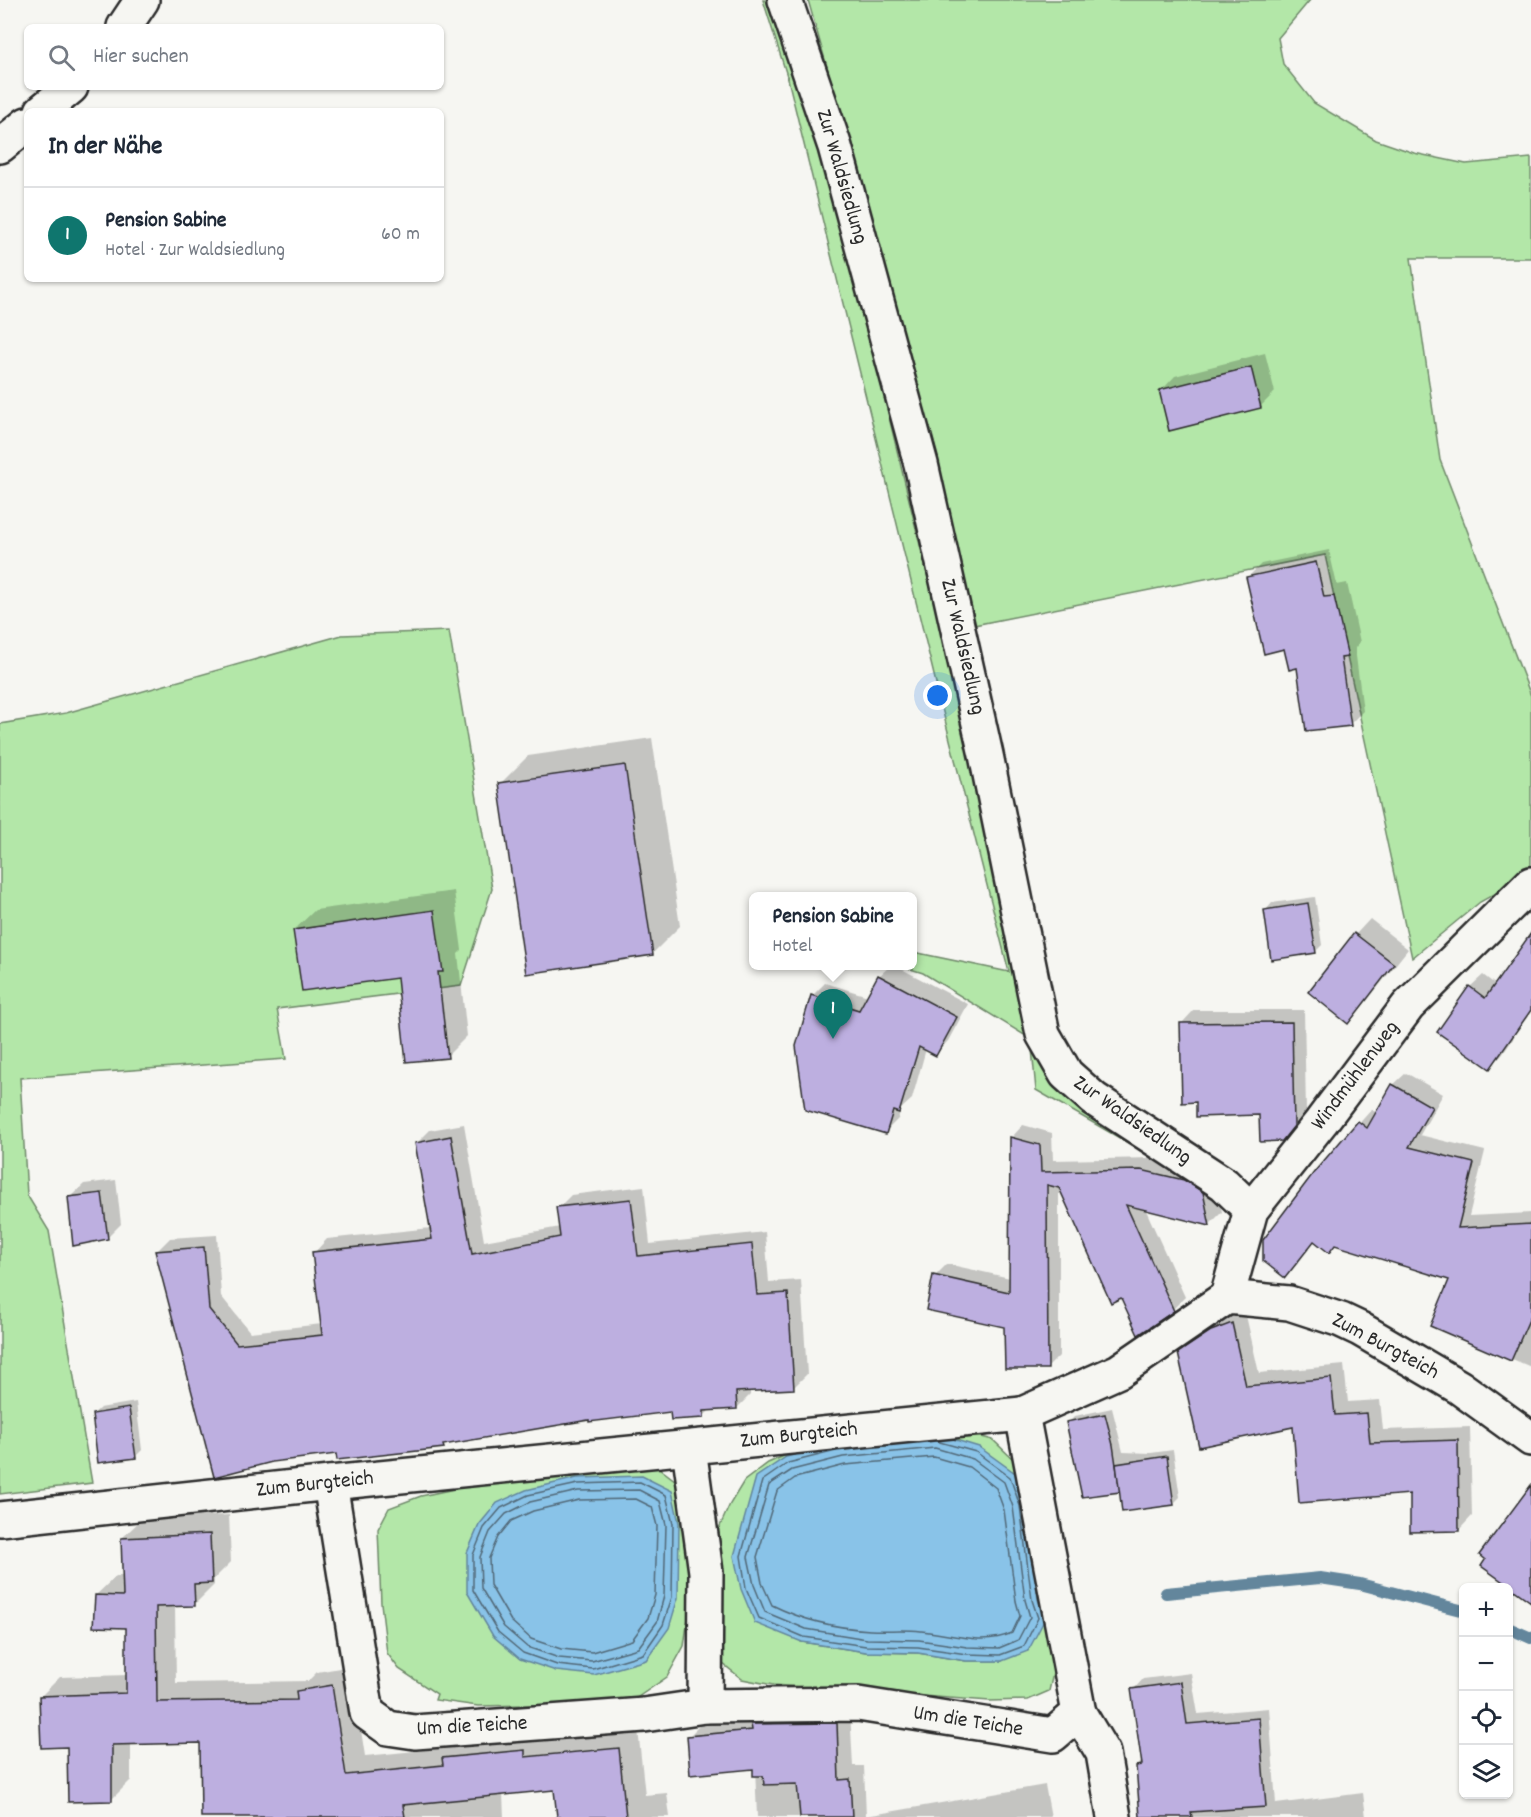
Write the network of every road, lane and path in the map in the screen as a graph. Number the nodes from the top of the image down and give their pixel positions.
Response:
1 (142, 0) edge
2 (785, 0) edge
3 (126, 24) edge
4 (67, 90) edge
5 (46, 108) edge
6 (24, 126) edge
7 (0, 146) edge
8 (1531, 884) edge
9 (1251, 1210) junction
10 (1227, 1297) junction
11 (1022, 1414) junction
12 (1531, 1439) edge
13 (688, 1448) junction
14 (330, 1483) junction
15 (0, 1519) edge
16 (705, 1706) junction
17 (1079, 1713) junction
18 (1114, 1817) edge

1 - 3 street
2 - 9 street, Zur Waldsiedlung
4 - 5 street
6 - 7 street
8 - 9 street, Windmühlenweg
9 - 10 street, Windmühlenweg
10 - 11 street, Zum Burgteich
10 - 12 street, Zum Burgteich
11 - 13 street, Zum Burgteich
11 - 17 street
13 - 14 street, Zum Burgteich
13 - 16 street
14 - 15 street, Zum Burgteich
14 - 16 street, Um die Teiche
16 - 17 street, Um die Teiche
17 - 18 street

